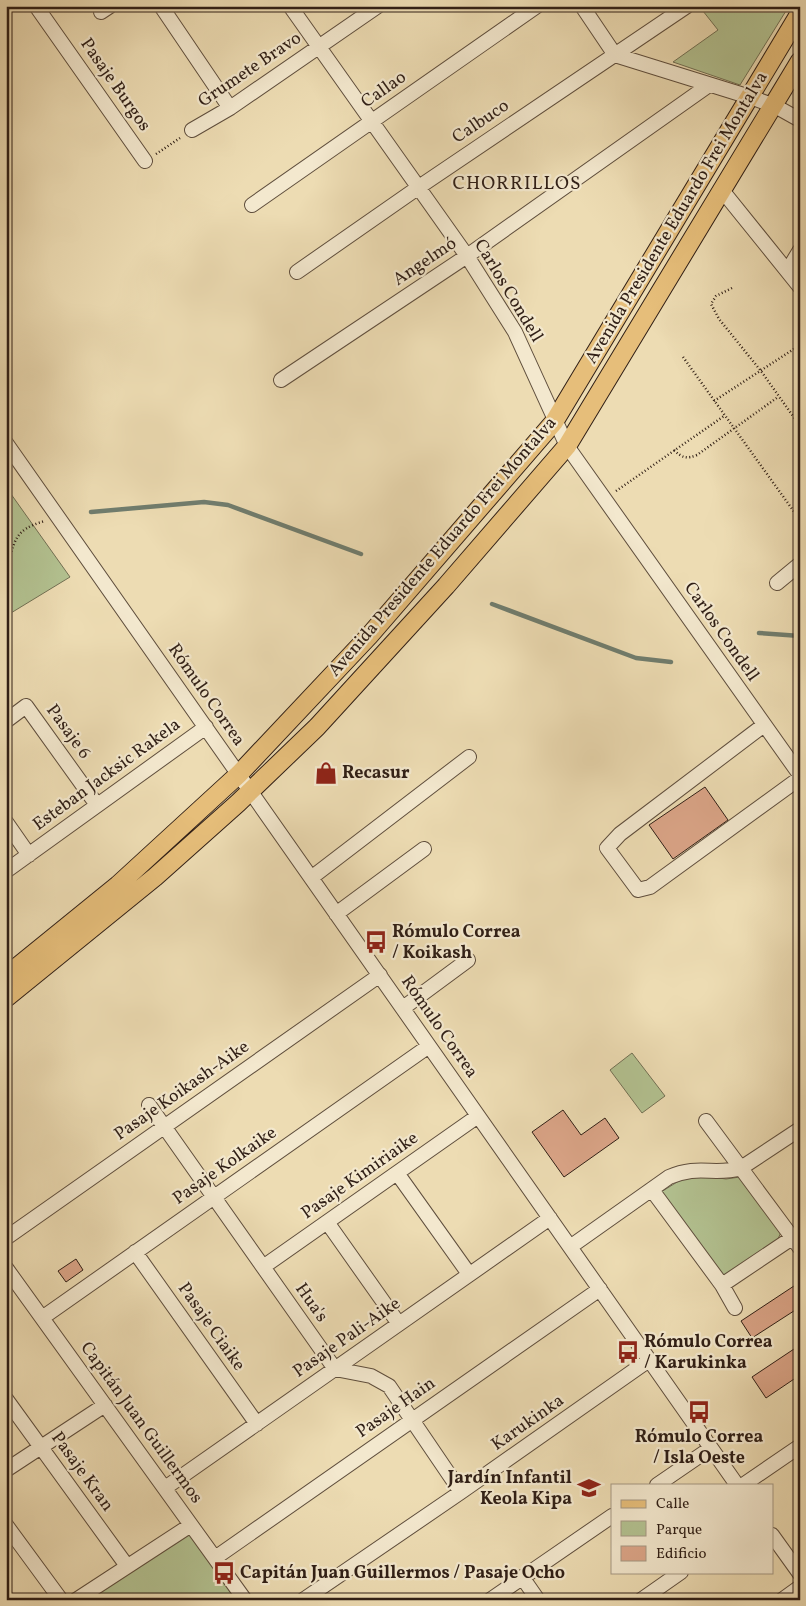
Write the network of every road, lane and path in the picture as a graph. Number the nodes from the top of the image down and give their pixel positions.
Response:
1 (36, 6) edge
2 (161, 6) edge
3 (290, 6) edge
4 (378, 6) edge
5 (537, 6) edge
6 (582, 6) edge
7 (687, 6) edge
8 (800, 13) edge
9 (319, 47) junction
10 (615, 55) junction
11 (800, 61) edge
12 (709, 85) junction
13 (750, 97) junction
14 (775, 106) junction
15 (230, 108) junction
16 (800, 120) edge
17 (372, 121) junction
18 (192, 130) joint
19 (146, 161) joint
20 (418, 187) junction
21 (721, 189) junction
22 (252, 205) dead end
23 (800, 250) edge
24 (468, 256) junction
25 (788, 270) junction
26 (297, 272) dead end
27 (800, 287) edge
28 (732, 288) dead end
29 (800, 345) edge
30 (683, 358) dead end
31 (761, 371) junction
32 (281, 380) dead end
33 (778, 397) junction
34 (714, 402) junction
35 (724, 415) junction
36 (554, 422) junction
37 (800, 426) edge
38 (734, 428) junction
39 (6, 443) edge
40 (566, 446) junction
41 (674, 450) junction
42 (604, 498) junction
43 (59, 517) junction
44 (800, 520) edge
45 (800, 564) edge
46 (6, 572) edge
47 (777, 583) dead end
48 (6, 721) edge
49 (764, 725) junction
50 (206, 727) junction
51 (469, 757) dead end
52 (239, 774) junction
53 (800, 776) edge
54 (251, 792) junction
55 (97, 805) junction
56 (6, 822) edge
57 (424, 849) dead end
58 (29, 855) junction
59 (6, 871) edge
60 (311, 878) junction
61 (336, 914) junction
62 (468, 960) dead end
63 (380, 975) junction
64 (6, 976) edge
65 (6, 998) edge
66 (403, 1008) junction
67 (429, 1046) junction
68 (148, 1106) dead end
69 (478, 1116) junction
70 (706, 1121) dead end
71 (164, 1127) junction
72 (800, 1128) edge
73 (741, 1168) junction
74 (397, 1173) junction
75 (652, 1190) junction
76 (214, 1197) junction
77 (550, 1218) junction
78 (327, 1222) junction
79 (6, 1238) edge
80 (796, 1243) edge
81 (570, 1247) junction
82 (136, 1252) junction
83 (263, 1267) junction
84 (6, 1268) edge
85 (469, 1274) junction
86 (722, 1285) junction
87 (600, 1289) junction
88 (735, 1308) dead end
89 (42, 1318) junction
90 (399, 1324) junction
91 (649, 1360) junction
92 (335, 1369) junction
93 (6, 1399) edge
94 (105, 1405) junction
95 (412, 1419) junction
96 (257, 1424) junction
97 (800, 1446) edge
98 (41, 1447) junction
99 (711, 1448) junction
100 (6, 1470) edge
101 (658, 1484) edge
102 (736, 1484) edge
103 (745, 1484) edge
104 (165, 1488) junction
105 (461, 1492) junction
106 (611, 1517) edge
107 (191, 1525) junction
108 (6, 1526) edge
109 (774, 1538) edge
110 (215, 1558) junction
111 (127, 1566) junction
112 (678, 1574) edge
113 (800, 1574) edge
114 (522, 1577) junction
115 (800, 1588) edge
116 (61, 1600) edge
117 (76, 1600) edge
118 (245, 1600) edge
119 (303, 1600) edge
120 (490, 1600) edge
121 (538, 1600) edge
122 (641, 1600) edge
123 (782, 1600) edge

1 - 19 street, Pasaje Burgos
2 - 15 street
3 - 9 street, Carlos Condell
4 - 9 street, Grumete Bravo
5 - 17 street, Callao
6 - 10 street
7 - 10 street, Calbuco
8 - 13 main road, Avenida Presidente Eduardo Frei Montalva
9 - 15 street, Grumete Bravo
9 - 17 street, Carlos Condell
10 - 12 street
10 - 20 street, Calbuco
11 - 14 main road, Avenida Presidente Eduardo Frei Montalva
12 - 13 street
12 - 24 street, Angelmó
13 - 14 street
13 - 36 main road, Avenida Presidente Eduardo Frei Montalva
14 - 16 street
14 - 21 main road, Avenida Presidente Eduardo Frei Montalva
15 - 18 street, Grumete Bravo
17 - 20 street, Carlos Condell
17 - 22 street, Callao
18 - 19 path
20 - 24 street, Carlos Condell
20 - 26 street, Calbuco
21 - 25 street
21 - 40 main road, Avenida Presidente Eduardo Frei Montalva
23 - 25 street
24 - 32 street, Angelmó
24 - 36 street, Carlos Condell
25 - 27 street
28 - 31 path
29 - 31 path
30 - 34 path
31 - 33 path
31 - 34 path
33 - 37 path
33 - 38 path
34 - 35 path
35 - 38 path
35 - 41 path
36 - 40 street, Carlos Condell
36 - 52 main road, Avenida Presidente Eduardo Frei Montalva
38 - 41 path
38 - 44 path
39 - 43 street, Rómulo Correa
40 - 42 street, Carlos Condell
40 - 54 main road, Avenida Presidente Eduardo Frei Montalva
41 - 42 path
42 - 49 street, Carlos Condell
43 - 46 path
43 - 50 street, Rómulo Correa
45 - 47 street
48 - 55 street, Pasaje 6
49 - 53 street, Carlos Condell
49 - 53 street
50 - 52 street, Rómulo Correa
50 - 55 street, Esteban Jacksic Rakela
51 - 60 street
52 - 54 street, Rómulo Correa
52 - 64 main road, Avenida Presidente Eduardo Frei Montalva
54 - 60 street, Rómulo Correa
54 - 65 main road, Avenida Presidente Eduardo Frei Montalva
55 - 58 street, Esteban Jacksic Rakela
56 - 58 street
57 - 61 street
58 - 59 street, Esteban Jacksic Rakela
60 - 61 street, Rómulo Correa
61 - 63 street, Rómulo Correa
62 - 66 street
63 - 66 street, Rómulo Correa
63 - 71 street, Pasaje Koikash-Aike
66 - 67 street, Rómulo Correa
67 - 69 street, Rómulo Correa
67 - 76 street, Pasaje Kolkaike
68 - 71 street, Hua's
69 - 74 street, Pasaje Kimiriaike
69 - 77 street, Rómulo Correa
70 - 73 street
71 - 76 street, Hua's
71 - 79 street, Pasaje Koikash-Aike
72 - 73 street
73 - 75 street
73 - 80 street
74 - 78 street, Pasaje Kimiriaike
74 - 85 street
75 - 81 street
75 - 86 street
76 - 82 street, Pasaje Kolkaike
76 - 83 street, Hua's
77 - 81 street, Rómulo Correa
77 - 85 street, Pasaje Pali-Aike
78 - 83 street, Pasaje Kimiriaike
78 - 90 street
80 - 86 street
81 - 87 street, Rómulo Correa
82 - 89 street, Pasaje Kolkaike
82 - 96 street, Pasaje Ciaike
83 - 92 street, Hua's
84 - 89 street, Capitán Juan Guillermos
85 - 90 street, Pasaje Pali-Aike
86 - 88 street
87 - 91 street, Rómulo Correa
87 - 95 street, Pasaje Hain
89 - 94 street, Capitán Juan Guillermos
90 - 92 street, Pasaje Pali-Aike
91 - 99 street, Rómulo Correa
91 - 105 street, Karukinka
92 - 95 street
92 - 96 street, Pasaje Pali-Aike
93 - 98 street, Pasaje Kran
94 - 98 street
94 - 104 street, Capitán Juan Guillermos
95 - 105 street
95 - 110 street, Pasaje Hain
96 - 104 street, Pasaje Pali-Aike
97 - 103 street
98 - 100 street
98 - 111 street, Pasaje Kran
99 - 101 street
99 - 102 street, Rómulo Correa
104 - 107 street, Capitán Juan Guillermos
105 - 119 street, Karukinka
106 - 114 street
107 - 110 street, Capitán Juan Guillermos
107 - 111 street
108 - 116 street
109 - 113 street
110 - 118 street, Capitán Juan Guillermos
111 - 117 street
112 - 122 street
114 - 120 street
114 - 121 street
115 - 123 street

